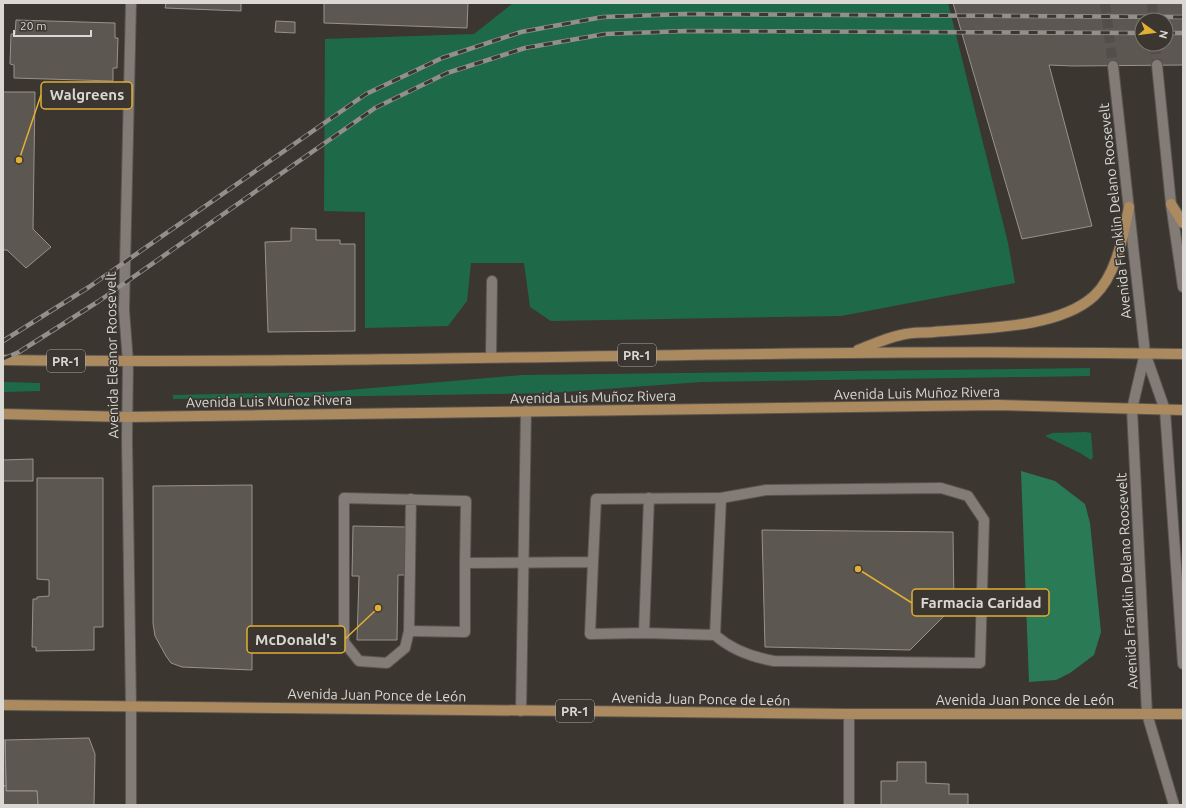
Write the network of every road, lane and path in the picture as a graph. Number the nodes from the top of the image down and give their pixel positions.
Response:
1 (131, 3) edge
2 (1157, 65) tunnel mouth
3 (1113, 66) tunnel mouth
4 (1171, 204) junction
5 (1129, 207) junction
6 (1183, 223) edge
7 (492, 281) dead end
8 (1183, 287) edge
9 (851, 352) junction
10 (1145, 353) junction
11 (1183, 354) edge
12 (491, 357) junction
13 (3, 360) edge
14 (128, 362) junction
15 (1132, 409) junction
16 (1165, 410) junction
17 (1183, 410) edge
18 (526, 411) junction
19 (3, 414) edge
20 (128, 417) junction
21 (649, 498) junction
22 (721, 498) junction
23 (411, 499) junction
24 (465, 562) junction
25 (593, 562) junction
26 (525, 563) junction
27 (409, 631) junction
28 (644, 633) junction
29 (715, 635) junction
30 (1183, 664) edge
31 (3, 706) edge
32 (131, 707) junction
33 (521, 711) junction
34 (849, 714) junction
35 (1147, 714) junction
36 (1183, 714) edge
37 (131, 805) edge
38 (849, 805) edge
39 (1174, 805) edge

1 - 14 main road, Avenida Eleanor Roosevelt
2 - 4 main road
3 - 5 main road, Avenida Franklin Delano Roosevelt
4 - 6 main road
4 - 8 main road
5 - 9 main road
5 - 10 main road, Avenida Franklin Delano Roosevelt
7 - 12 main road
9 - 10 main road, PR-1
9 - 12 main road, PR-1
10 - 11 main road, PR-1
10 - 15 main road, Avenida Franklin Delano Roosevelt
10 - 16 main road, Avenida Franklin Delano Roosevelt
12 - 14 main road, PR-1
13 - 14 main road, PR-1
14 - 20 main road, Avenida Eleanor Roosevelt
15 - 16 main road, Avenida Luis Muñoz Rivera
15 - 18 main road, Avenida Luis Muñoz Rivera
15 - 35 main road, Avenida Franklin Delano Roosevelt
16 - 17 main road, Avenida Luis Muñoz Rivera
16 - 30 main road, Avenida Franklin Delano Roosevelt
18 - 20 main road, Avenida Luis Muñoz Rivera
18 - 26 main road
19 - 20 main road, Avenida Luis Muñoz Rivera
20 - 32 main road, Avenida Eleanor Roosevelt
21 - 22 main road
21 - 25 main road
21 - 28 main road
22 - 29 main road
22 - 29 main road
23 - 24 main road
23 - 27 main road
23 - 27 main road
24 - 26 main road
24 - 27 main road
25 - 26 main road
25 - 28 main road
26 - 33 main road
28 - 29 main road
31 - 32 main road, Avenida Juan Ponce de León / PR-1
32 - 33 main road, Avenida Juan Ponce de León / PR-1
32 - 37 main road, Avenida Eleanor Roosevelt
33 - 34 main road, Avenida Juan Ponce de León / PR-1
34 - 35 main road, Avenida Juan Ponce de León / PR-1
34 - 38 main road
35 - 36 main road, Avenida Juan Ponce de León / PR-1
35 - 39 main road, Avenida Franklin Delano Roosevelt

